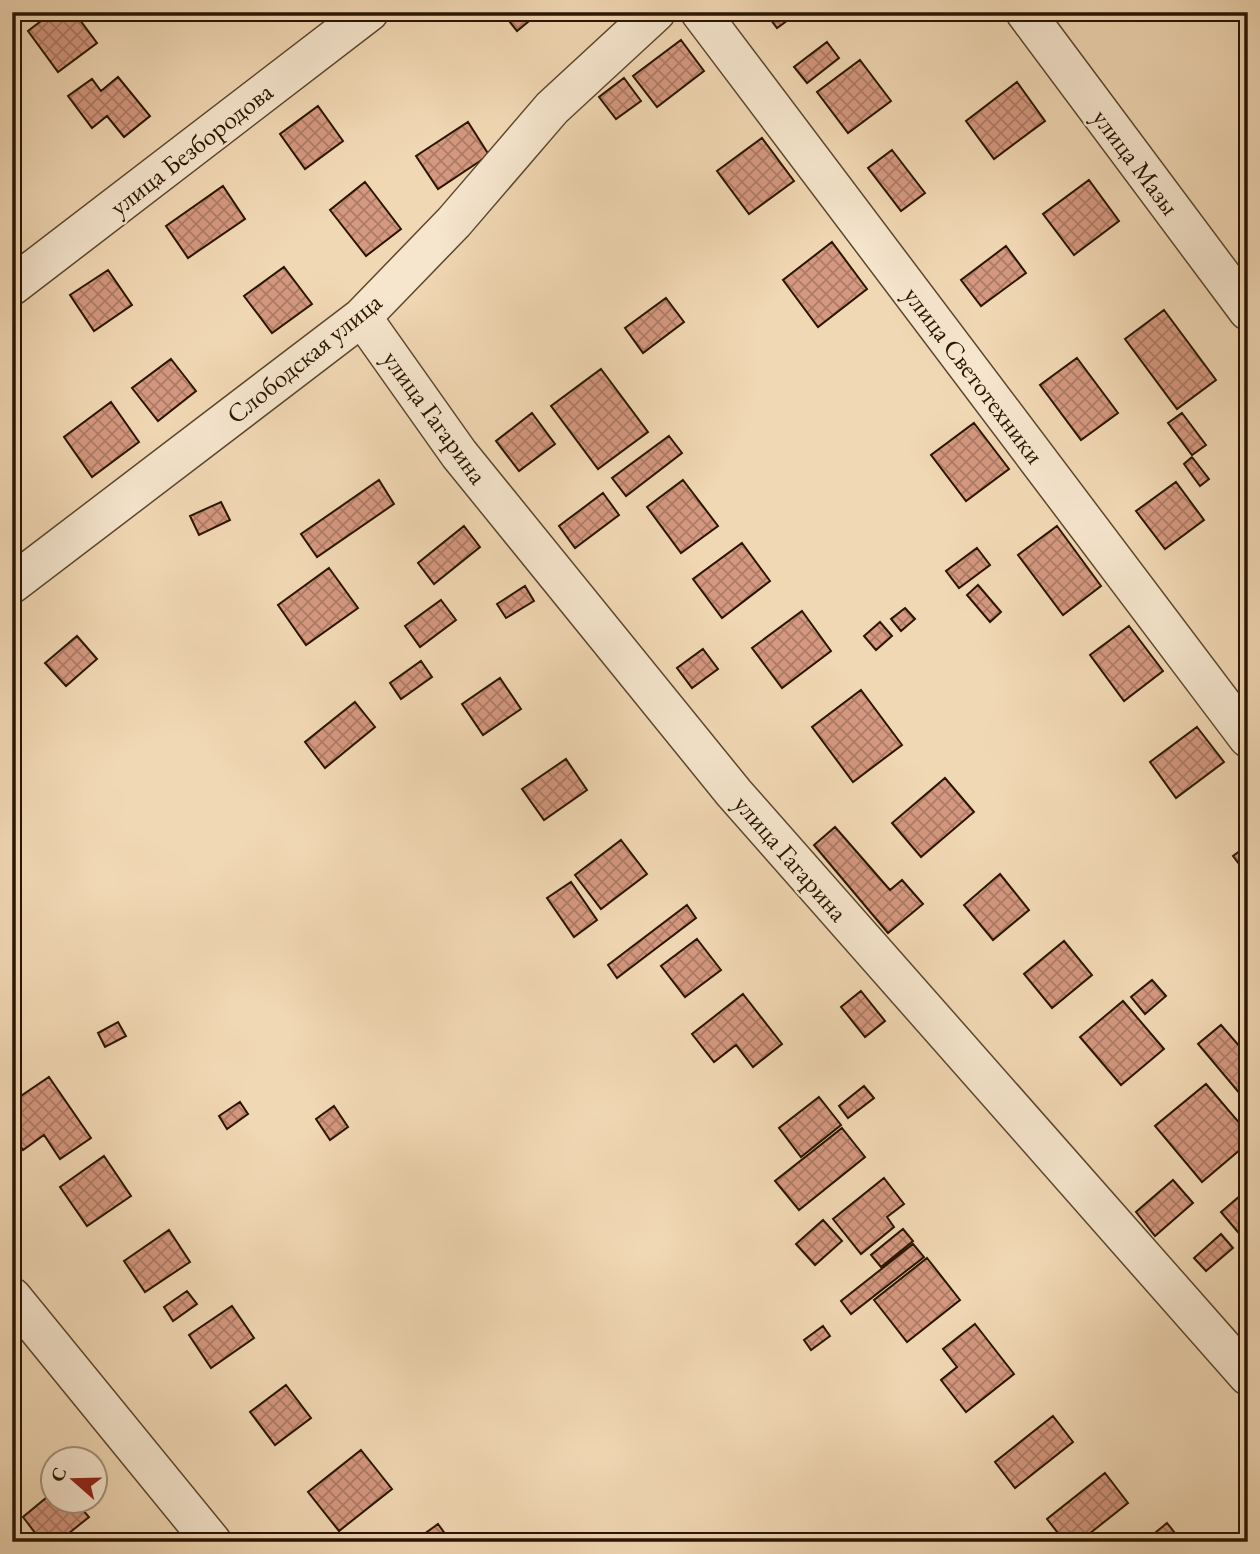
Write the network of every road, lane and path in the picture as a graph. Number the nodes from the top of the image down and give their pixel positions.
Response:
1 (369, 12) edge
2 (656, 12) edge
3 (699, 12) edge
4 (1025, 12) edge
5 (12, 286) edge
6 (1248, 311) edge
7 (362, 317) junction
8 (12, 584) edge
9 (1248, 738) edge
10 (12, 1297) edge
11 (1248, 1376) edge
12 (212, 1542) edge

1 - 5 street, улица Безбородова
2 - 7 street, Слободская улица
3 - 9 street, улица Светотехники
4 - 6 street, улица Мазы
7 - 8 street, Слободская улица
7 - 11 street, улица Гагарина
10 - 12 street

